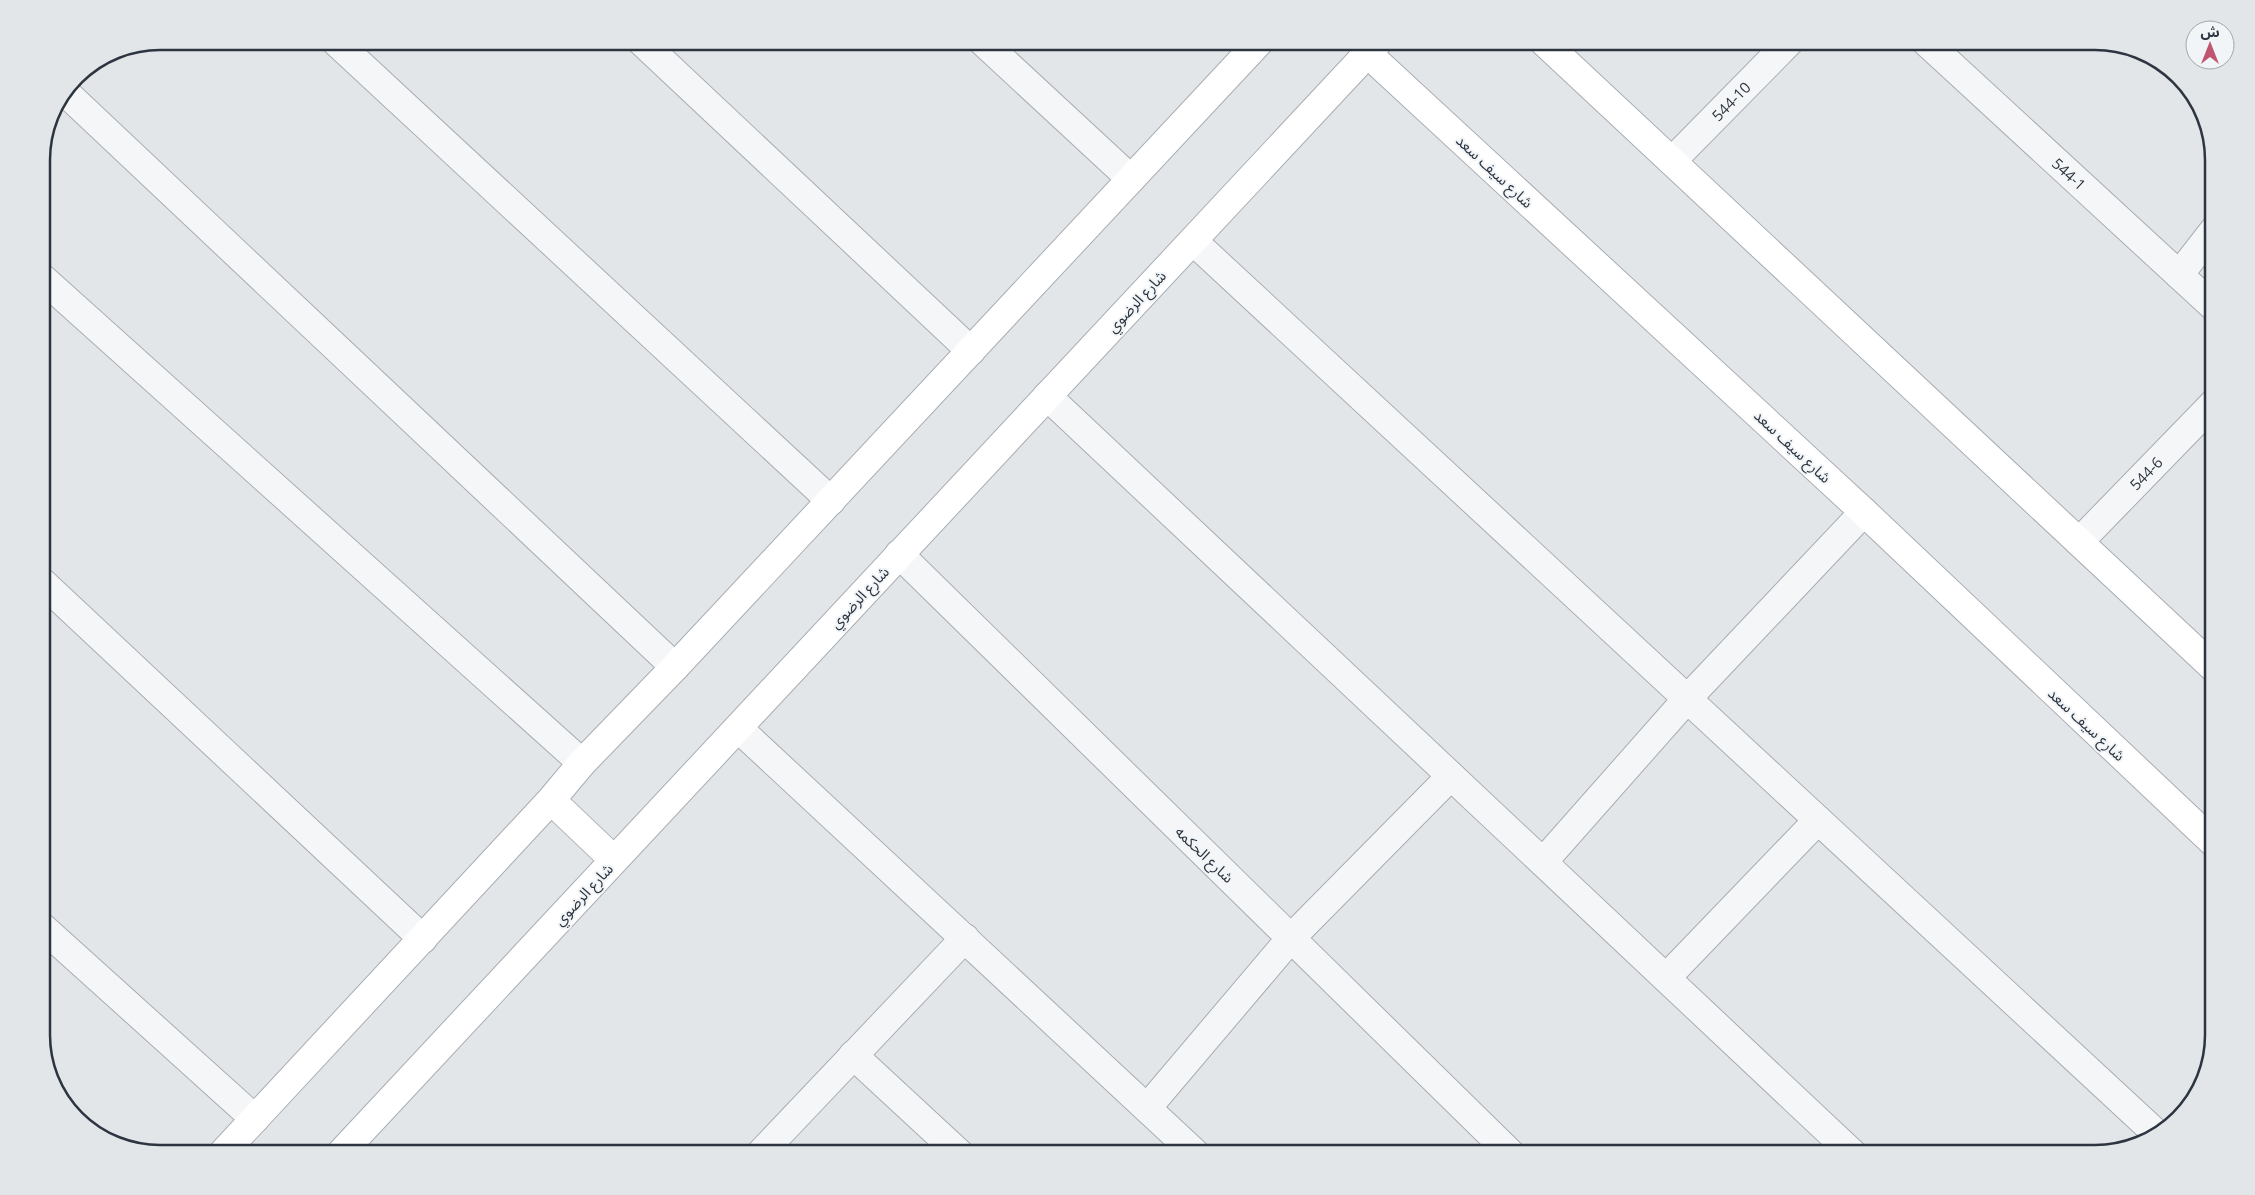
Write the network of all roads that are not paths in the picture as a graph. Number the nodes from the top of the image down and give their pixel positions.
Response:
1 (345, 50) edge
2 (651, 50) edge
3 (992, 50) edge
4 (1252, 50) edge
5 (1370, 50) edge
6 (1376, 50) edge
7 (1553, 50) edge
8 (1781, 50) edge
9 (1935, 50) edge
10 (70, 97) edge
11 (1672, 162) junction
12 (1131, 179) junction
13 (1192, 241) junction
14 (2205, 242) edge
15 (2179, 275) junction
16 (50, 283) edge
17 (2205, 299) edge
18 (971, 351) junction
19 (1047, 396) junction
20 (2205, 412) edge
21 (830, 501) junction
22 (1864, 512) junction
23 (2079, 542) junction
24 (899, 554) junction
25 (50, 590) edge
26 (2205, 660) edge
27 (675, 667) junction
28 (1687, 699) junction
29 (738, 728) junction
30 (582, 763) junction
31 (1451, 776) junction
32 (552, 800) junction
33 (1818, 820) junction
34 (2205, 834) edge
35 (614, 860) junction
36 (1543, 862) junction
37 (50, 934) edge
38 (965, 938) junction
39 (1291, 938) junction
40 (422, 939) junction
41 (1666, 978) junction
42 (853, 1055) junction
43 (1147, 1108) junction
44 (255, 1119) junction
45 (2152, 1129) edge
46 (230, 1145) edge
47 (348, 1145) edge
48 (768, 1145) edge
49 (950, 1145) edge
50 (1186, 1145) edge
51 (1502, 1145) edge
52 (1843, 1145) edge

1 - 21 street
2 - 18 street
3 - 12 street
4 - 12 street
5 - 13 street, شارع الرضوي
6 - 22 street, شارع سيف سعد
7 - 11 street
8 - 11 street, 544-10
9 - 15 street, 544-1
10 - 27 street
11 - 23 street
12 - 18 street
13 - 19 street, شارع الرضوي
13 - 28 street
14 - 15 street
15 - 17 street, 544-1
16 - 30 street
18 - 21 street
19 - 24 street, شارع الرضوي
19 - 31 street
20 - 23 street, 544-6
21 - 27 street
22 - 28 street
22 - 34 street, شارع سيف سعد
23 - 26 street
24 - 29 street, شارع الرضوي
24 - 39 street, شارع الحكمه
25 - 40 street
27 - 30 street
28 - 33 street
28 - 36 street
29 - 35 street, شارع الرضوي
29 - 38 street
30 - 32 street
31 - 36 street
31 - 39 street
32 - 35 street
32 - 40 street
33 - 41 street
33 - 45 street
35 - 47 street, شارع الرضوي
36 - 41 street
37 - 44 street
38 - 42 street
38 - 43 street
39 - 43 street
39 - 51 street, شارع الحكمه
40 - 44 street
41 - 52 street
42 - 48 street
42 - 49 street
43 - 50 street
44 - 46 street

